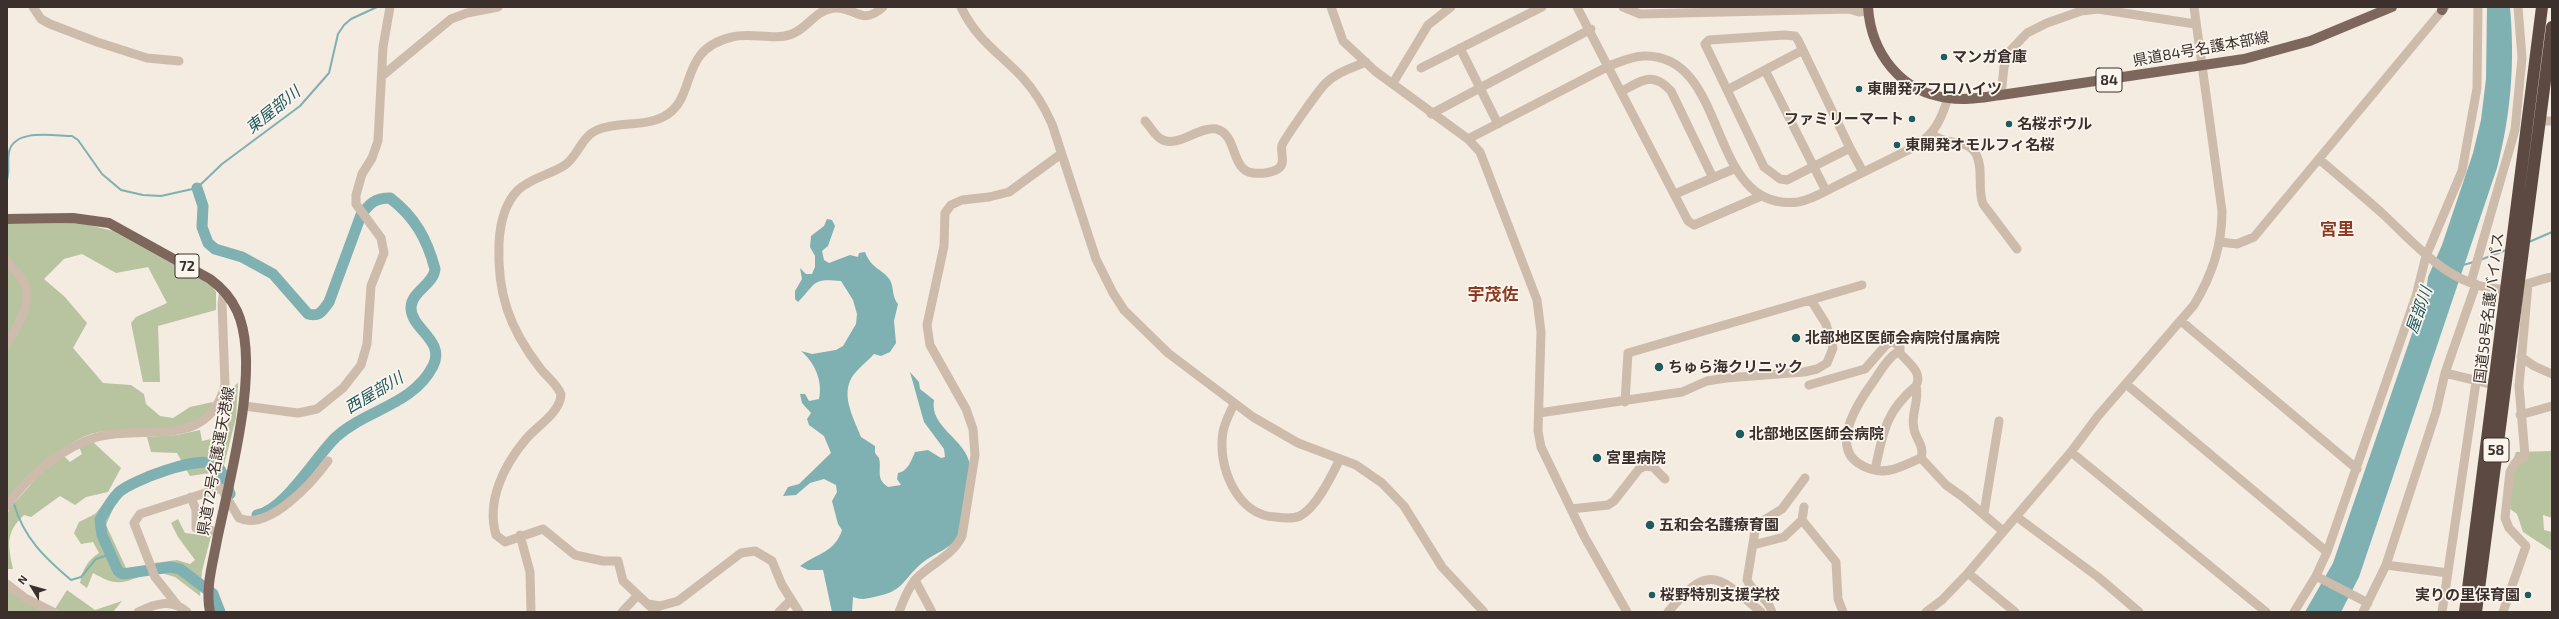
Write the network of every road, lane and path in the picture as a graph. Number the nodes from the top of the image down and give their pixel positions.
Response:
1 (33, 7) edge
2 (390, 7) edge
3 (498, 7) edge
4 (883, 7) edge
5 (961, 7) edge
6 (1331, 7) edge
7 (1451, 7) edge
8 (1542, 7) edge
9 (1577, 7) edge
10 (1623, 7) edge
11 (2194, 7) edge
12 (2392, 7) edge
13 (2478, 7) edge
14 (2518, 7) edge
15 (2542, 7) edge
16 (2443, 8) edge
17 (1868, 9) edge
18 (2195, 24) junction
19 (2552, 27) edge
20 (1591, 30) junction
21 (1460, 48) junction
22 (1803, 50) junction
23 (179, 61) dead end
24 (1366, 62) junction
25 (1609, 66) junction
26 (2201, 66) junction
27 (1421, 68) dead end
28 (1765, 70) junction
29 (382, 76) junction
30 (1393, 83) junction
31 (1480, 88) junction
32 (1727, 90) junction
33 (1622, 91) junction
34 (2001, 95) junction
35 (1948, 98) junction
36 (1431, 114) junction
37 (1145, 121) dead end
38 (2546, 121) edge
39 (1498, 124) junction
40 (2521, 130) junction
41 (1932, 134) junction
42 (1468, 140) junction
43 (1850, 148) junction
44 (1062, 154) junction
45 (2319, 159) junction
46 (1814, 167) junction
47 (1736, 168) junction
48 (1863, 172) junction
49 (1712, 178) junction
50 (1826, 191) junction
51 (1674, 194) junction
52 (1761, 196) junction
53 (7, 219) edge
54 (2220, 242) junction
55 (2017, 249) dead end
56 (2430, 259) junction
57 (7, 260) edge
58 (2552, 277) edge
59 (2470, 281) junction
60 (1862, 285) dead end
61 (2518, 287) junction
62 (224, 291) junction
63 (1811, 300) junction
64 (2181, 321) junction
65 (7, 343) edge
66 (1900, 353) junction
67 (2521, 357) junction
68 (2445, 373) junction
69 (2552, 374) edge
70 (2476, 382) junction
71 (2126, 384) junction
72 (1809, 385) dead end
73 (2495, 385) junction
74 (1916, 386) junction
75 (1625, 402) junction
76 (1234, 404) junction
77 (244, 406) junction
78 (2552, 406) edge
79 (1539, 413) junction
80 (2520, 415) junction
81 (1999, 421) dead end
82 (2071, 452) junction
83 (1921, 458) junction
84 (1340, 459) junction
85 (328, 461) dead end
86 (2357, 469) junction
87 (1875, 470) junction
88 (1805, 478) dead end
89 (1665, 479) dead end
90 (191, 497) junction
91 (7, 506) edge
92 (1804, 507) dead end
93 (1571, 509) junction
94 (1984, 513) junction
95 (2017, 517) junction
96 (1802, 520) junction
97 (2003, 531) junction
98 (219, 532) junction
99 (520, 535) junction
100 (1753, 545) junction
101 (2327, 552) junction
102 (2386, 565) junction
103 (2448, 572) junction
104 (1968, 573) junction
105 (2318, 577) junction
106 (915, 580) junction
107 (7, 584) edge
108 (637, 596) junction
109 (791, 600) junction
110 (2368, 603) junction
111 (648, 604) junction
112 (178, 606) junction
113 (210, 611) edge
114 (53, 612) edge
115 (138, 612) edge
116 (187, 612) edge
117 (531, 612) edge
118 (622, 612) edge
119 (656, 612) edge
120 (779, 612) edge
121 (799, 612) edge
122 (898, 612) edge
123 (932, 612) edge
124 (1484, 612) edge
125 (1627, 612) edge
126 (1668, 612) edge
127 (1761, 612) edge
128 (1772, 612) edge
129 (1843, 612) edge
130 (1926, 612) edge
131 (2015, 612) edge
132 (2139, 612) edge
133 (2266, 612) edge
134 (2294, 612) edge
135 (2363, 612) edge
136 (2442, 612) edge
137 (2465, 612) edge
138 (2476, 612) edge
139 (2503, 612) edge

1 - 23 street
2 - 29 street
3 - 29 street
4 - 99 street
5 - 44 street
6 - 24 street
7 - 30 street
8 - 21 street
9 - 20 street
10 - 17 street
11 - 18 street
12 - 26 main road, 県道84号名護本部線 / 84
13 - 56 street
14 - 40 street
15 - 40 highway, 国道58号名護バイパス / 58
16 - 45 street
17 - 35 main road, 県道84号名護本部線 / 84
18 - 26 street
18 - 34 street
19 - 38 highway, 国道58号名護バイパス / 58
20 - 25 street
20 - 31 street
21 - 27 street
21 - 31 street
22 - 28 street
22 - 32 street
22 - 43 street
24 - 30 street
24 - 37 street
25 - 33 street
25 - 39 street
25 - 47 street
26 - 34 main road, 県道84号名護本部線 / 84
26 - 54 street
28 - 32 street
28 - 46 street
29 - 77 street
30 - 36 street
31 - 36 street
31 - 39 street
32 - 46 street
33 - 49 street
33 - 51 street
34 - 35 main road, 県道84号名護本部線 / 84
35 - 41 street
36 - 42 street
38 - 61 highway, 国道58号名護バイパス / 58
39 - 42 street
40 - 59 street
40 - 61 highway, 国道58号名護バイパス / 58
41 - 48 street
41 - 55 street
42 - 79 street
43 - 46 street
43 - 48 street
44 - 76 street
44 - 106 street
45 - 54 street
45 - 56 street
46 - 50 street
47 - 49 street
47 - 52 street
48 - 50 street
49 - 51 street
50 - 52 street
51 - 52 street
53 - 62 main road, 県道72号名護運天港線 / 72
54 - 64 street
56 - 59 street
56 - 86 street
57 - 65 street
58 - 61 street
59 - 61 street
59 - 68 street
60 - 63 street
61 - 67 street
61 - 73 highway, 国道58号名護バイパス / 58
61 - 138 highway, 国道58号名護バイパス / 58
62 - 77 main road, 県道72号名護運天港線 / 72
62 - 91 street
63 - 75 street
63 - 75 street
64 - 71 street
64 - 86 street
66 - 72 street
66 - 74 street
66 - 87 street
67 - 69 street
67 - 80 street
68 - 70 street
68 - 102 street
70 - 73 street
70 - 103 street
71 - 82 street
71 - 101 street
73 - 137 highway, 国道58号名護バイパス / 58
74 - 83 street
74 - 87 street
75 - 79 street
76 - 84 street
76 - 84 street
77 - 98 main road, 県道72号名護運天港線 / 72
78 - 80 street
79 - 93 street
80 - 139 street
81 - 94 street
82 - 95 street
82 - 133 street
83 - 87 street
83 - 94 street
84 - 124 street
85 - 90 street
86 - 101 street
88 - 100 street
89 - 93 street
90 - 98 street
90 - 112 street
92 - 96 street
93 - 125 street
94 - 97 street
95 - 97 street
95 - 132 street
96 - 100 street
96 - 129 street
97 - 104 street
98 - 113 main road, 県道72号名護運天港線 / 72
99 - 108 street
99 - 117 street
100 - 128 street
101 - 105 street
102 - 103 street
102 - 110 street
103 - 136 street
104 - 130 street
104 - 131 street
105 - 110 street
105 - 134 street
106 - 122 street
106 - 123 street
107 - 114 street
108 - 111 street
108 - 118 street
109 - 111 street
109 - 120 street
109 - 121 street
110 - 135 street
111 - 119 street
112 - 115 street
112 - 116 street
126 - 127 street

